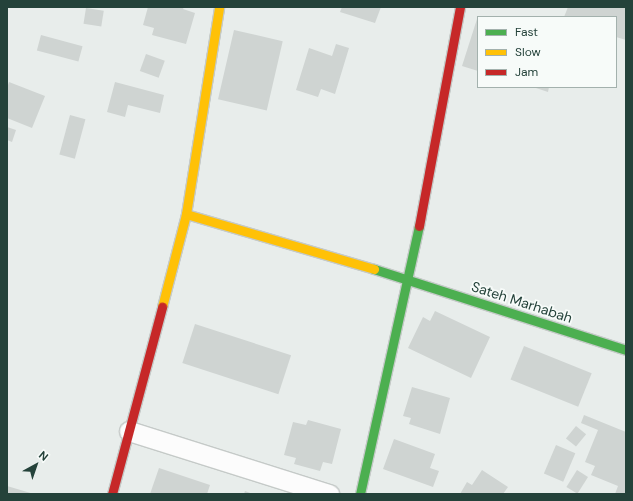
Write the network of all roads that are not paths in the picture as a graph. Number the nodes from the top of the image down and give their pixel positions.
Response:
1 (219, 7) edge
2 (460, 7) edge
3 (186, 214) junction
4 (409, 279) junction
5 (626, 350) edge
6 (129, 431) junction
7 (112, 494) edge
8 (329, 494) edge
9 (360, 494) edge

1 - 3 street
2 - 4 street
3 - 4 street, Sateh Marhabah
3 - 6 street
4 - 5 street, Sateh Marhabah
4 - 9 street
6 - 7 street
6 - 8 street

